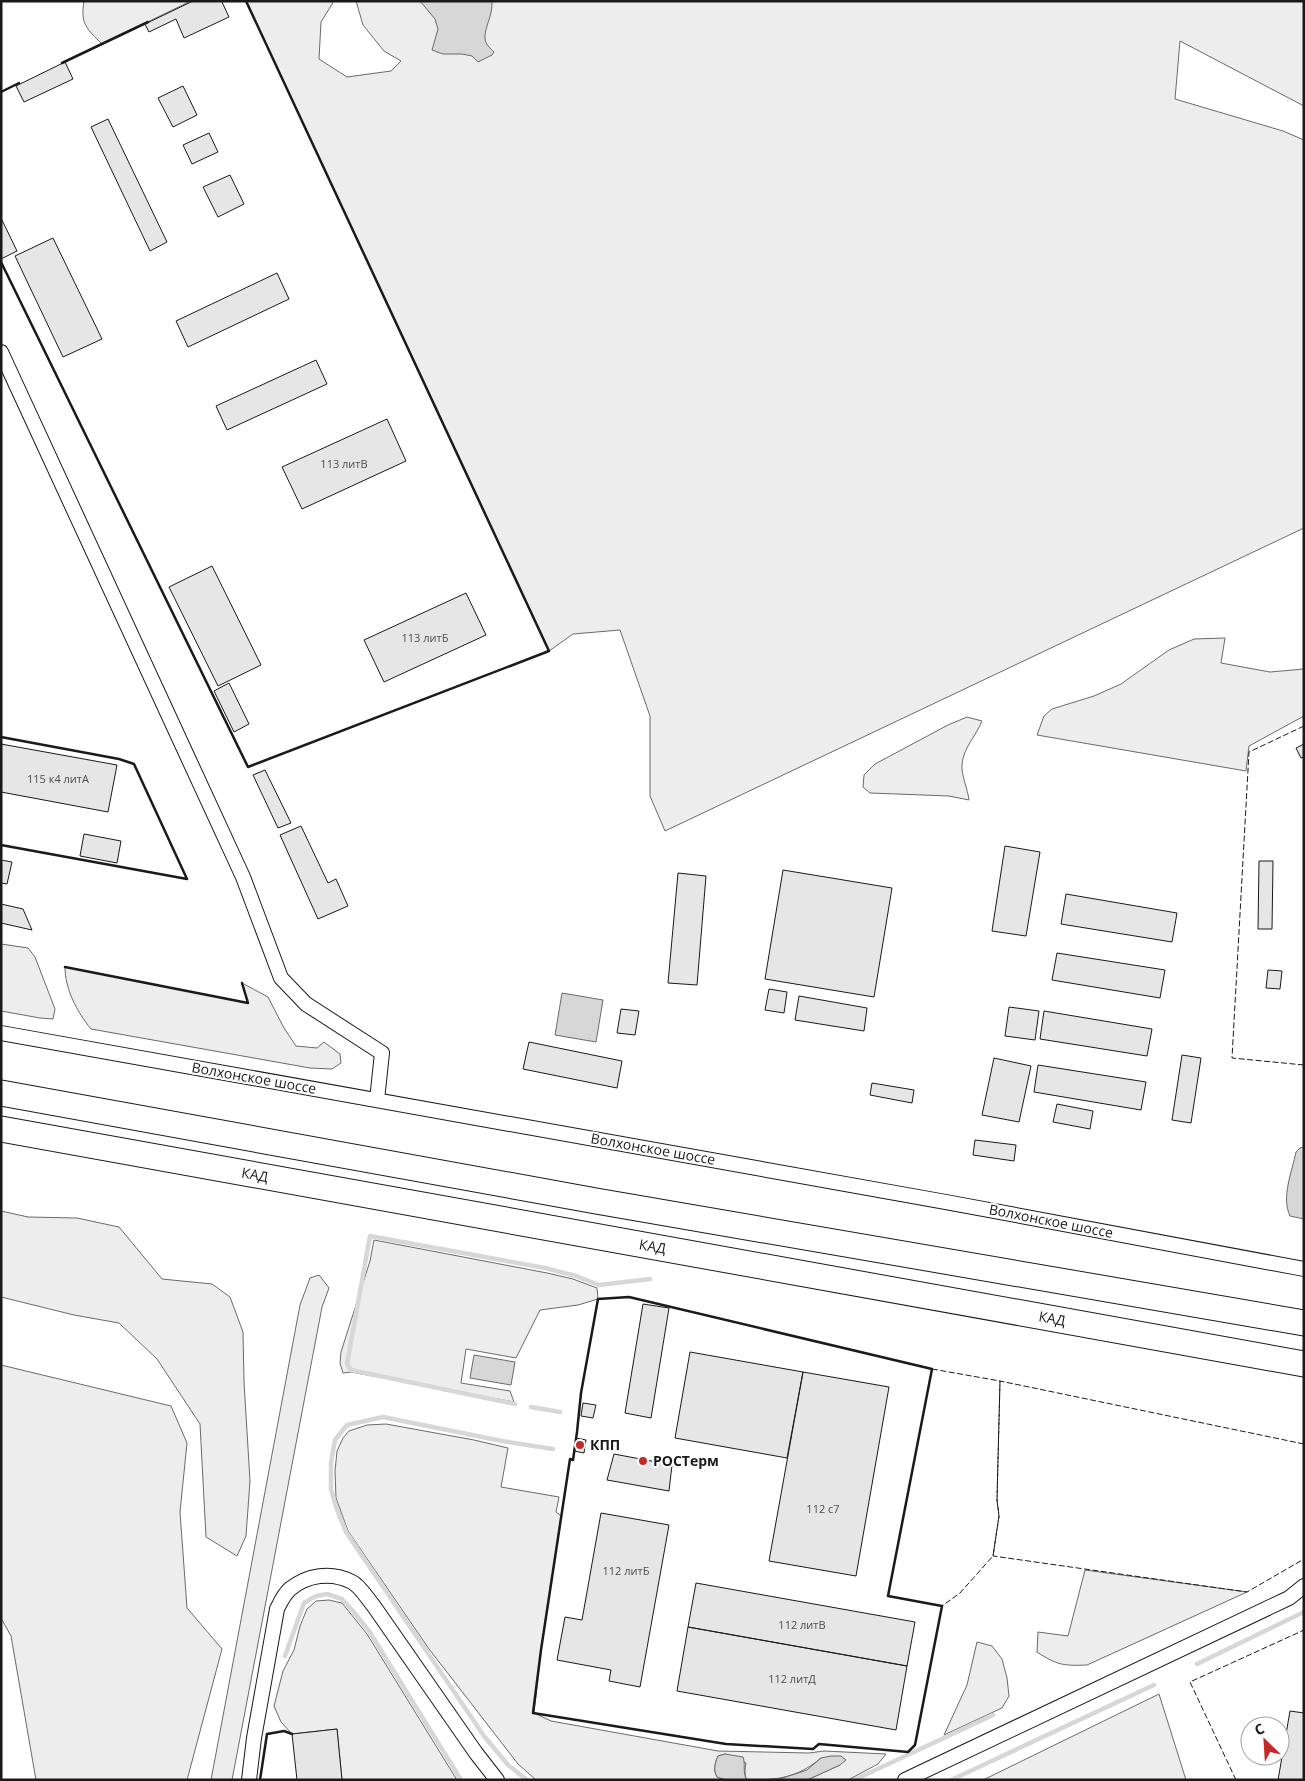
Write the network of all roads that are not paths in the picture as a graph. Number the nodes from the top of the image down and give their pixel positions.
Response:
1 (1, 352) edge
2 (1, 1032) edge
3 (1, 1093) edge
4 (377, 1100) junction
5 (1, 1129) edge
6 (1304, 1269) edge
7 (1304, 1323) edge
8 (1304, 1364) edge
9 (1304, 1586) edge
10 (249, 1780) edge
11 (497, 1780) edge
12 (905, 1780) edge

1 - 4 street
2 - 4 street, Волхонское шоссе
3 - 7 highway
4 - 6 street, Волхонское шоссе
5 - 8 highway, КАД
9 - 12 street
10 - 11 street

